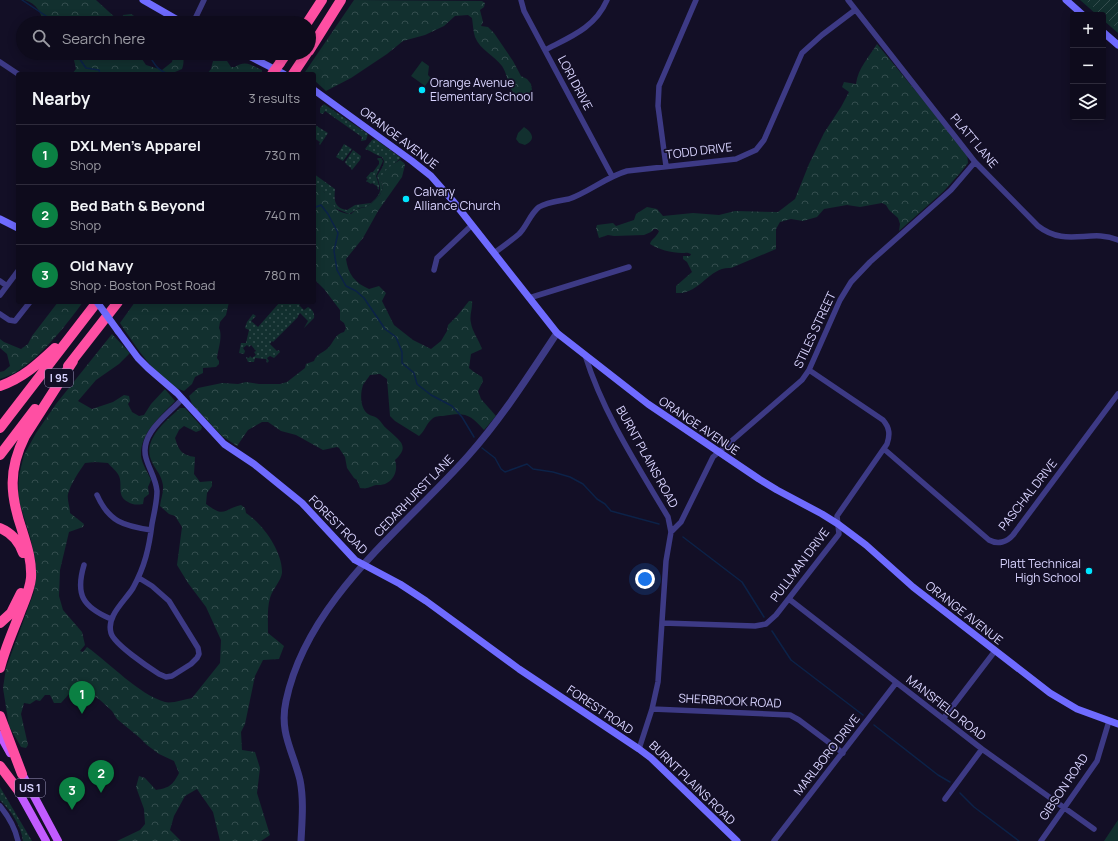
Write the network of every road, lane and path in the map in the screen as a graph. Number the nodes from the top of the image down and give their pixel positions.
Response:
1 (143, 0) edge
2 (204, 0) edge
3 (322, 0) edge
4 (342, 0) edge
5 (521, 0) edge
6 (607, 0) edge
7 (696, 0) edge
8 (848, 0) edge
9 (1066, 0) edge
10 (855, 10) junction
11 (1080, 12) edge
12 (171, 16) edge
13 (196, 16) edge
14 (312, 16) edge
15 (1106, 35) edge
16 (316, 39) edge
17 (1118, 45) edge
18 (545, 50) junction
19 (257, 60) edge
20 (282, 60) edge
21 (302, 60) edge
22 (0, 62) edge
23 (273, 72) edge
24 (280, 72) edge
25 (294, 72) edge
26 (16, 73) edge
27 (316, 91) edge
28 (975, 162) junction
29 (666, 166) junction
30 (612, 176) junction
31 (0, 219) edge
32 (472, 225) junction
33 (16, 227) edge
34 (1118, 240) edge
35 (494, 253) junction
36 (629, 267) dead end
37 (434, 270) dead end
38 (16, 275) edge
39 (0, 281) edge
40 (7, 286) junction
41 (0, 295) edge
42 (529, 298) junction
43 (28, 304) edge
44 (95, 304) edge
45 (98, 304) edge
46 (116, 304) edge
47 (88, 313) junction
48 (0, 314) edge
49 (557, 333) junction
50 (585, 354) junction
51 (72, 361) junction
52 (809, 370) junction
53 (0, 386) edge
54 (1118, 394) edge
55 (182, 399) junction
56 (0, 428) edge
57 (884, 449) junction
58 (719, 452) junction
59 (0, 455) edge
60 (97, 495) dead end
61 (838, 524) junction
62 (0, 528) edge
63 (151, 530) junction
64 (671, 532) junction
65 (84, 564) dead end
66 (363, 565) junction
67 (139, 578) junction
68 (789, 600) junction
69 (111, 619) junction
70 (0, 623) edge
71 (662, 623) junction
72 (995, 651) junction
73 (0, 668) edge
74 (896, 683) junction
75 (652, 709) junction
76 (0, 716) edge
77 (942, 719) junction
78 (1109, 721) junction
79 (1118, 724) edge
80 (0, 734) edge
81 (639, 749) junction
82 (982, 749) junction
83 (843, 753) junction
84 (0, 759) edge
85 (0, 766) edge
86 (22, 774) junction
87 (18, 790) junction
88 (945, 799) dead end
89 (0, 806) edge
90 (1064, 808) junction
91 (1094, 829) dead end
92 (18, 841) edge
93 (46, 841) edge
94 (58, 841) edge
95 (301, 841) edge
96 (737, 841) edge
97 (774, 841) edge
98 (1040, 841) edge

1 - 12 main road
2 - 13 street
3 - 14 highway
4 - 16 highway
5 - 18 street, LORI DRIVE
6 - 18 street
7 - 29 street
8 - 10 street, PLATT LANE
9 - 11 main road
10 - 28 street, PLATT LANE
10 - 29 street, TODD DRIVE
15 - 17 main road
18 - 30 street, LORI DRIVE
19 - 24 main road
20 - 23 highway, bridge
21 - 25 highway
22 - 26 street
27 - 32 main road, ORANGE AVENUE
28 - 34 street, PLATT LANE
28 - 52 street, STILES STREET
29 - 30 street, TODD DRIVE
30 - 35 street, TODD DRIVE
31 - 33 main road
32 - 35 main road, ORANGE AVENUE
32 - 37 street
35 - 42 main road, ORANGE AVENUE
36 - 42 street
38 - 40 street
39 - 40 street
40 - 41 street
42 - 49 main road, ORANGE AVENUE
43 - 48 street
44 - 47 highway, I 95
45 - 55 main road, FOREST ROAD, bridge
46 - 51 highway, I 95
47 - 53 highway
47 - 56 highway, I 95
49 - 50 main road, ORANGE AVENUE
49 - 66 street, CEDARHURST LANE
50 - 58 main road, ORANGE AVENUE
50 - 64 street, BURNT PLAINS ROAD
51 - 59 highway, I 95
51 - 73 highway
52 - 57 street, PULLMAN DRIVE
52 - 58 street, STILES STREET
54 - 57 street, PASCHAL DRIVE
55 - 63 street
55 - 66 main road, FOREST ROAD
57 - 61 street, PULLMAN DRIVE
58 - 61 main road, ORANGE AVENUE
58 - 64 street, STILES STREET
60 - 63 street
61 - 68 street, PULLMAN DRIVE
61 - 72 main road, ORANGE AVENUE
62 - 70 highway
63 - 67 street
64 - 71 street, BURNT PLAINS ROAD
65 - 69 street
66 - 81 main road, FOREST ROAD
66 - 95 street, CEDARHURST LANE
67 - 69 street
67 - 69 street
68 - 71 street, PULLMAN DRIVE
68 - 74 street, MANSFIELD ROAD
71 - 75 street, BURNT PLAINS ROAD
72 - 77 street
72 - 78 main road, ORANGE AVENUE
74 - 77 street, MANSFIELD ROAD
74 - 83 street, MARLBORO DRIVE
75 - 81 street, BURNT PLAINS ROAD
75 - 83 street, SHERBROOK ROAD
76 - 86 highway
77 - 82 street, MANSFIELD ROAD
78 - 79 main road, ORANGE AVENUE
78 - 90 street, GIBSON ROAD
80 - 86 main road, US 1
81 - 96 main road, BURNT PLAINS ROAD
82 - 88 street
82 - 90 street, MANSFIELD ROAD
83 - 97 street, MARLBORO DRIVE
84 - 87 main road, US 1
85 - 87 highway
86 - 94 main road, US 1
87 - 93 main road, US 1
89 - 92 street
90 - 91 street, MANSFIELD ROAD
90 - 98 street, GIBSON ROAD

